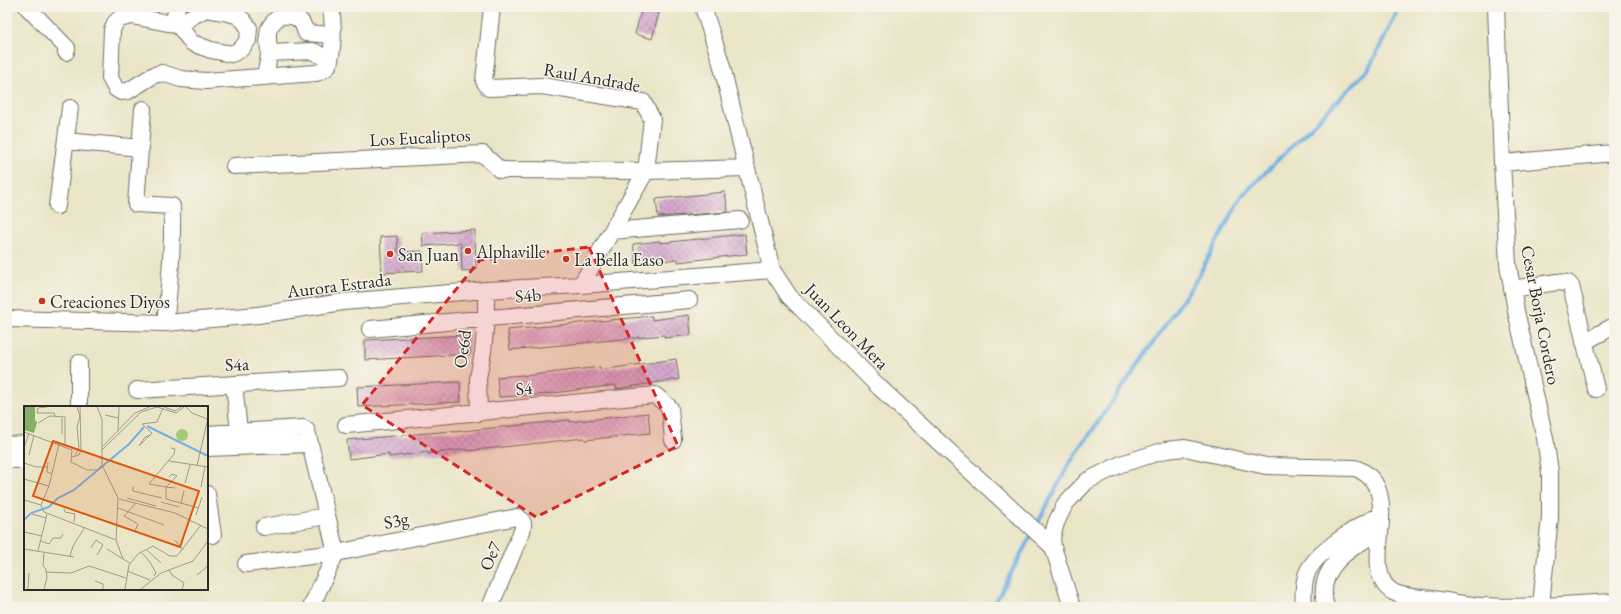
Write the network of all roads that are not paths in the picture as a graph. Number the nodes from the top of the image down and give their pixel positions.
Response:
1 (27, 7) edge
2 (330, 7) edge
3 (492, 7) edge
4 (703, 7) edge
5 (1496, 7) edge
6 (206, 8) edge
7 (179, 17) edge
8 (306, 34) junction
9 (332, 35) junction
10 (302, 50) junction
11 (66, 52) dead end
12 (269, 53) junction
13 (232, 54) junction
14 (330, 61) junction
15 (265, 77) junction
16 (236, 79) junction
17 (70, 108) dead end
18 (143, 109) dead end
19 (66, 141) junction
20 (141, 148) junction
21 (1614, 153) edge
22 (1502, 163) junction
23 (234, 166) dead end
24 (746, 168) junction
25 (646, 171) junction
26 (57, 206) dead end
27 (740, 220) dead end
28 (612, 231) junction
29 (772, 270) junction
30 (581, 285) junction
31 (1512, 289) junction
32 (486, 290) junction
33 (688, 300) dead end
34 (7, 319) edge
35 (486, 319) junction
36 (165, 323) junction
37 (1614, 326) edge
38 (370, 329) dead end
39 (1584, 342) junction
40 (80, 363) dead end
41 (339, 378) dead end
42 (234, 384) junction
43 (1596, 389) dead end
44 (137, 390) dead end
45 (79, 406) edge
46 (479, 413) junction
47 (346, 425) dead end
48 (208, 434) edge
49 (239, 439) junction
50 (673, 440) dead end
51 (7, 445) edge
52 (24, 445) edge
53 (208, 448) edge
54 (7, 460) edge
55 (24, 460) edge
56 (208, 501) edge
57 (1381, 515) junction
58 (326, 516) junction
59 (522, 520) joint
60 (264, 527) dead end
61 (1380, 531) junction
62 (213, 535) dead end
63 (1053, 547) junction
64 (336, 553) junction
65 (246, 564) dead end
66 (1614, 602) edge
67 (1541, 605) junction
68 (1484, 606) edge
69 (311, 607) edge
70 (490, 607) edge
71 (1072, 607) edge
72 (1304, 607) edge
73 (1326, 607) edge

1 - 11 street
2 - 9 street
3 - 25 street, Raul Andrade
4 - 24 street, Juan Leon Mera
5 - 22 street, Cesar Borja Cordero
6 - 7 street
6 - 13 street
7 - 13 street
7 - 16 street
8 - 9 street
8 - 10 street
8 - 12 street
9 - 14 street
10 - 12 street
10 - 14 street
12 - 15 street
13 - 16 street
14 - 15 street
15 - 16 street
17 - 19 street
18 - 20 street
19 - 20 street
19 - 26 street
20 - 36 street
21 - 22 street
22 - 31 street, Cesar Borja Cordero
23 - 25 street, Los Eucaliptos
24 - 25 street, Los Eucaliptos
24 - 29 street, Juan Leon Mera
25 - 28 street, Raul Andrade
27 - 28 street
28 - 30 street, Raul Andrade
29 - 30 street, Aurora Estrada
29 - 63 street, Juan Leon Mera
30 - 32 street, Aurora Estrada
31 - 39 street
31 - 67 street, Cesar Borja Cordero
32 - 35 street, Oe6d
32 - 36 street, Aurora Estrada
33 - 35 street, S4b
34 - 36 street, Aurora Estrada
35 - 38 street, S4b
35 - 46 street, Oe6d
37 - 39 street
39 - 43 street
40 - 45 street
41 - 42 street, S4a
42 - 44 street, S4a
42 - 49 street
46 - 47 street, S4
46 - 50 street, S4
48 - 49 street
49 - 53 street
49 - 58 street
51 - 52 street
54 - 55 street
56 - 62 street
57 - 61 street
57 - 63 street
57 - 72 street
58 - 60 street
58 - 64 street
59 - 64 street, S3g
59 - 70 street, Oe7
61 - 68 street
61 - 73 street
63 - 71 street, Juan Leon Mera
64 - 65 street, S3g
64 - 69 street
66 - 67 street
67 - 68 street

